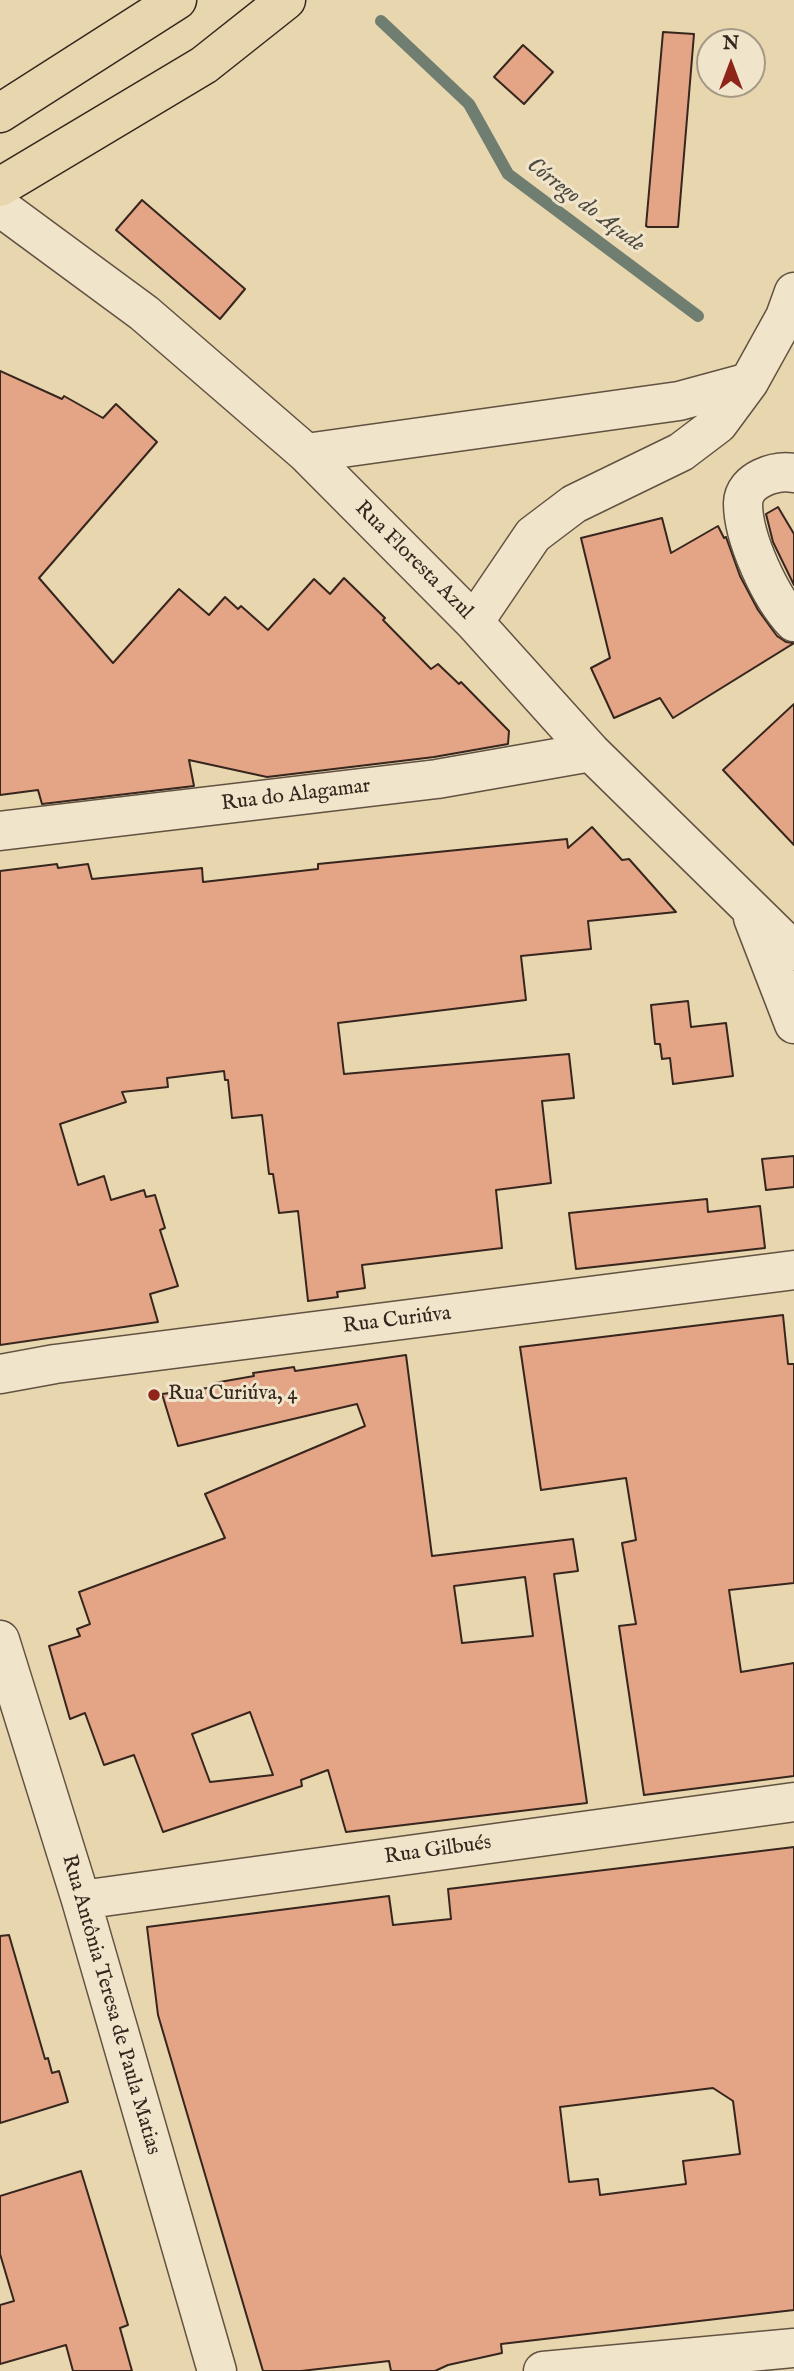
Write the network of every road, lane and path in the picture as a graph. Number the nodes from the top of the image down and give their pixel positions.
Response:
1 (177, 0) edge
2 (286, 0) edge
3 (0, 113) edge
4 (0, 187) edge
5 (0, 207) edge
6 (794, 292) edge
7 (749, 382) junction
8 (306, 453) junction
9 (794, 473) edge
10 (474, 622) junction
11 (794, 622) edge
12 (591, 752) junction
13 (0, 831) edge
14 (749, 906) junction
15 (794, 951) edge
16 (794, 1024) edge
17 (794, 1270) edge
18 (0, 1374) edge
19 (0, 1640) edge
20 (794, 1802) edge
21 (81, 1900) junction
22 (794, 2348) edge
23 (212, 2367) edge
24 (543, 2371) edge

1 - 3 main road
2 - 4 main road
5 - 8 street, Rua Floresta Azul
6 - 7 street
7 - 8 street
7 - 10 street
8 - 10 street, Rua Floresta Azul
9 - 11 street
10 - 12 street, Rua Floresta Azul
12 - 13 street, Rua do Alagamar
12 - 14 street, Rua Floresta Azul
14 - 15 street, Rua Floresta Azul
14 - 16 street
17 - 18 street, Rua Curiúva
19 - 21 street, Rua Antônia Teresa de Paula Matias
20 - 21 street, Rua Gilbués
21 - 23 street, Rua Antônia Teresa de Paula Matias
22 - 24 street

